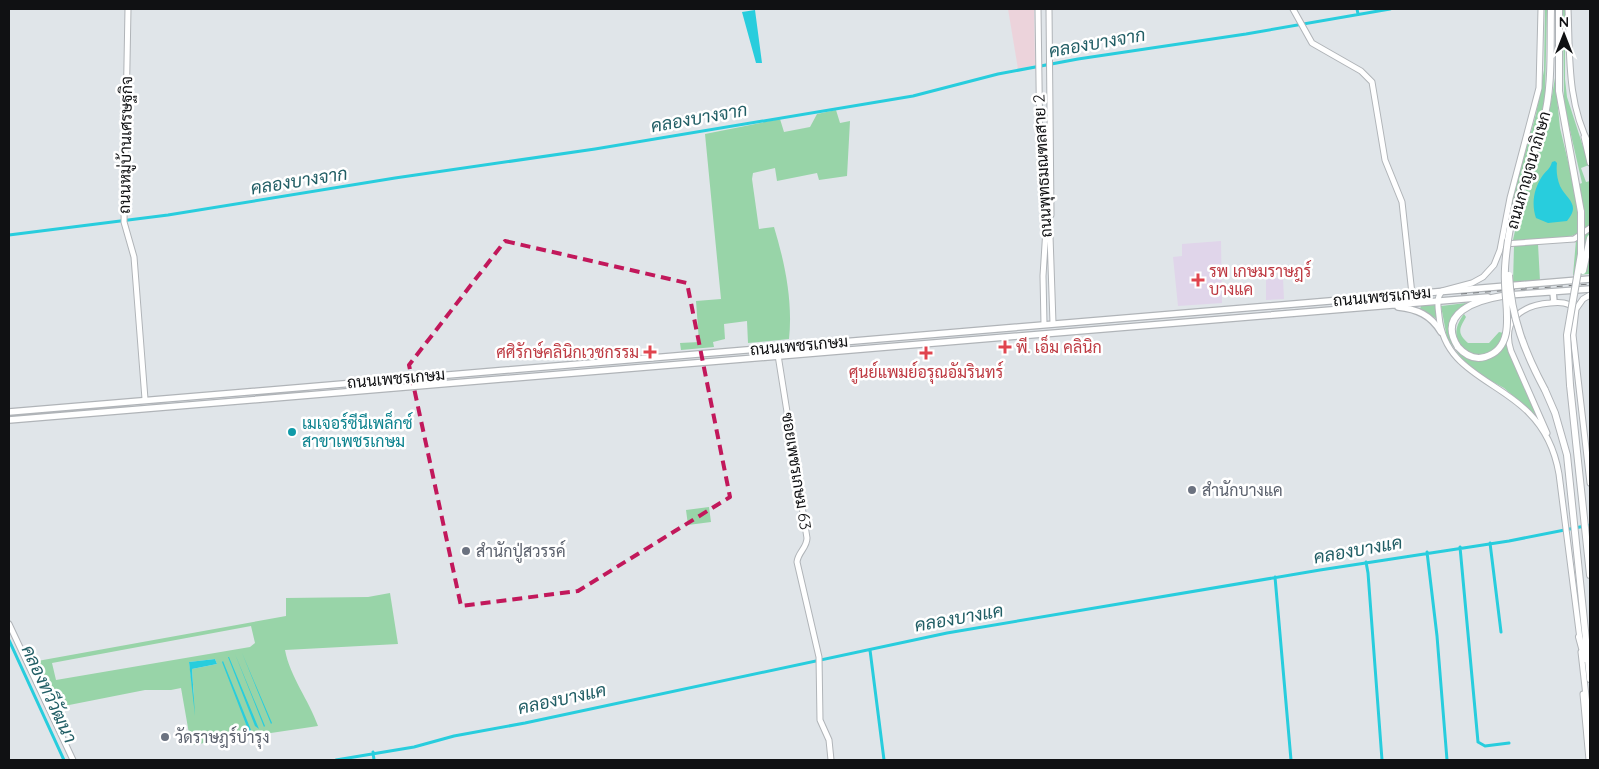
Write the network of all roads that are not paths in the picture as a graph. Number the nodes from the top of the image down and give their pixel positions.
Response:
1 (128, 9) edge
2 (1038, 9) edge
3 (1049, 9) edge
4 (1293, 9) edge
5 (1541, 9) edge
6 (1551, 9) edge
7 (1559, 9) edge
8 (1568, 9) edge
9 (1584, 134) junction
10 (1590, 146) edge
11 (1041, 162) junction
12 (1050, 162) junction
13 (1590, 163) edge
14 (1590, 228) edge
15 (1590, 238) edge
16 (1505, 242) junction
17 (1590, 279) edge
18 (1481, 288) junction
19 (1590, 289) edge
20 (1442, 291) junction
21 (1553, 292) junction
22 (1423, 293) junction
23 (1412, 294) junction
24 (1590, 295) edge
25 (1502, 296) junction
26 (1482, 298) junction
27 (1438, 301) junction
28 (1428, 302) junction
29 (1554, 302) junction
30 (1378, 306) junction
31 (1574, 306) junction
32 (1053, 323) junction
33 (1044, 324) junction
34 (953, 332) junction
35 (1054, 332) junction
36 (1441, 332) junction
37 (1044, 333) junction
38 (954, 341) junction
39 (778, 355) junction
40 (652, 357) junction
41 (653, 365) junction
42 (384, 379) junction
43 (369, 380) junction
44 (390, 388) junction
45 (371, 389) junction
46 (145, 399) junction
47 (146, 408) junction
48 (9, 412) edge
49 (9, 420) edge
50 (1552, 448) junction
51 (1590, 484) edge
52 (1590, 574) edge
53 (9, 624) edge
54 (1579, 637) junction
55 (1582, 663) junction
56 (1590, 679) edge
57 (1590, 731) edge
58 (73, 760) edge
59 (830, 760) edge
60 (1589, 760) edge

1 - 46 main road, ถนนหมู่บ้านเศรษฐกิจ
2 - 11 main road, ถนนพุทธมณฑลสาย 2
3 - 12 main road, ถนนพุทธมณฑลสาย 2
4 - 23 main road
5 - 16 main road
6 - 16 highway, ถนนกาญจนาภิเษก
7 - 31 highway, ถนนกาญจนาภิเษก, bridge
8 - 9 main road
9 - 10 main road
9 - 13 main road
11 - 12 main road
11 - 33 main road, ถนนพุทธมณฑลสาย 2
12 - 32 main road, ถนนพุทธมณฑลสาย 2
14 - 16 main road
15 - 31 highway, bridge
16 - 20 main road
16 - 25 highway, bridge
16 - 56 highway, ถนนกาญจนาภิเษก, bridge
17 - 18 main road, ถนนเพชรเกษม
18 - 20 main road, ถนนเพชรเกษม
18 - 26 main road
19 - 21 main road, ถนนเพชรเกษม
20 - 22 main road, ถนนเพชรเกษม
20 - 27 main road
21 - 25 main road, ถนนเพชรเกษม
21 - 29 main road
22 - 23 main road, ถนนเพชรเกษม
22 - 28 main road
23 - 32 main road, ถนนเพชรเกษม
24 - 31 main road
25 - 26 main road, ถนนเพชรเกษม
26 - 27 main road, ถนนเพชรเกษม
27 - 28 main road, ถนนเพชรเกษม
27 - 36 main road
28 - 30 main road, ถนนเพชรเกษม
29 - 31 main road
29 - 50 main road
30 - 35 main road, ถนนเพชรเกษม
30 - 36 main road
31 - 51 main road
31 - 52 highway, ถนนกาญจนาภิเษก, bridge
32 - 33 main road, ถนนเพชรเกษม
32 - 35 main road
33 - 34 main road, ถนนเพชรเกษม
33 - 37 main road
34 - 38 main road
34 - 40 main road, ถนนเพชรเกษม
35 - 37 main road, ถนนเพชรเกษม
36 - 50 main road
37 - 38 main road, ถนนเพชรเกษม
38 - 39 main road, ถนนเพชรเกษม
39 - 41 main road, ถนนเพชรเกษม
39 - 59 main road, ซอยเพชรเกษม 63
40 - 41 main road
40 - 42 main road, ถนนเพชรเกษม
41 - 44 main road, ถนนเพชรเกษม
42 - 43 main road, ถนนเพชรเกษม
42 - 44 main road
43 - 45 main road
43 - 46 main road, ถนนเพชรเกษม
44 - 45 main road, ถนนเพชรเกษม
45 - 47 main road, ถนนเพชรเกษม
46 - 47 main road
46 - 48 main road, ถนนเพชรเกษม
47 - 49 main road, ถนนเพชรเกษม
50 - 54 main road
53 - 58 main road
54 - 55 main road
54 - 56 highway
55 - 57 main road
55 - 60 main road

